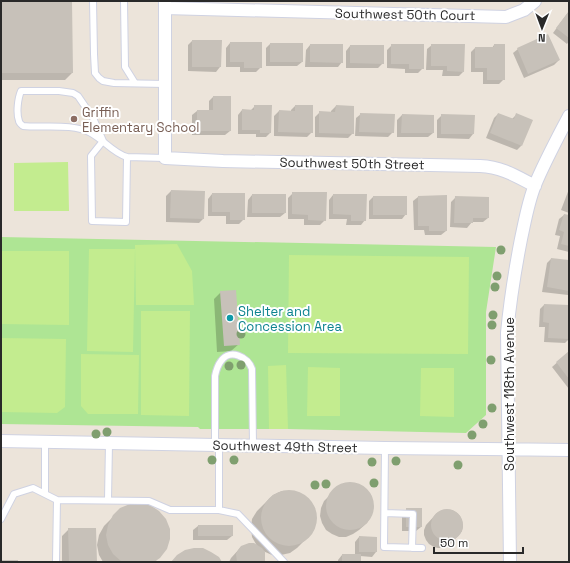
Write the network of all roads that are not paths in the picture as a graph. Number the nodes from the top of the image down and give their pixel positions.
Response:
1 (94, 1) edge
2 (124, 1) edge
3 (535, 1) edge
4 (165, 5) edge
5 (135, 84) junction
6 (165, 84) junction
7 (569, 116) edge
8 (103, 141) junction
9 (127, 157) junction
10 (165, 158) junction
11 (535, 186) junction
12 (1, 441) edge
13 (45, 441) junction
14 (109, 443) junction
15 (217, 444) junction
16 (253, 445) junction
17 (385, 448) junction
18 (509, 449) junction
19 (569, 450) edge
20 (44, 493) junction
21 (57, 500) junction
22 (108, 500) junction
23 (219, 510) junction
24 (385, 513) junction
25 (1, 519) edge
26 (412, 548) junction
27 (422, 548) dead end
28 (56, 562) edge
29 (284, 562) edge
30 (510, 562) edge

1 - 5 lane
2 - 5 lane
3 - 4 street, Southwest 50th Court
4 - 6 street
5 - 6 lane
6 - 10 street
7 - 11 street, Southwest 118th Avenue
8 - 8 lane
8 - 9 lane
8 - 9 lane
9 - 10 lane
10 - 11 street, Southwest 50th Street
11 - 18 street, Southwest 118th Avenue
12 - 13 street, Southwest 49th Street
13 - 14 street, Southwest 49th Street
13 - 20 lane
14 - 15 street, Southwest 49th Street
14 - 22 lane
15 - 16 street, Southwest 49th Street
15 - 16 lane
15 - 23 lane
16 - 17 street, Southwest 49th Street
17 - 18 street, Southwest 49th Street
17 - 24 lane
18 - 19 street, Southwest 49th Street
18 - 30 street, Southwest 118th Avenue
20 - 21 lane
20 - 25 lane
21 - 22 lane
21 - 28 lane
22 - 23 lane
23 - 29 lane
24 - 26 lane
24 - 26 lane
26 - 27 lane

